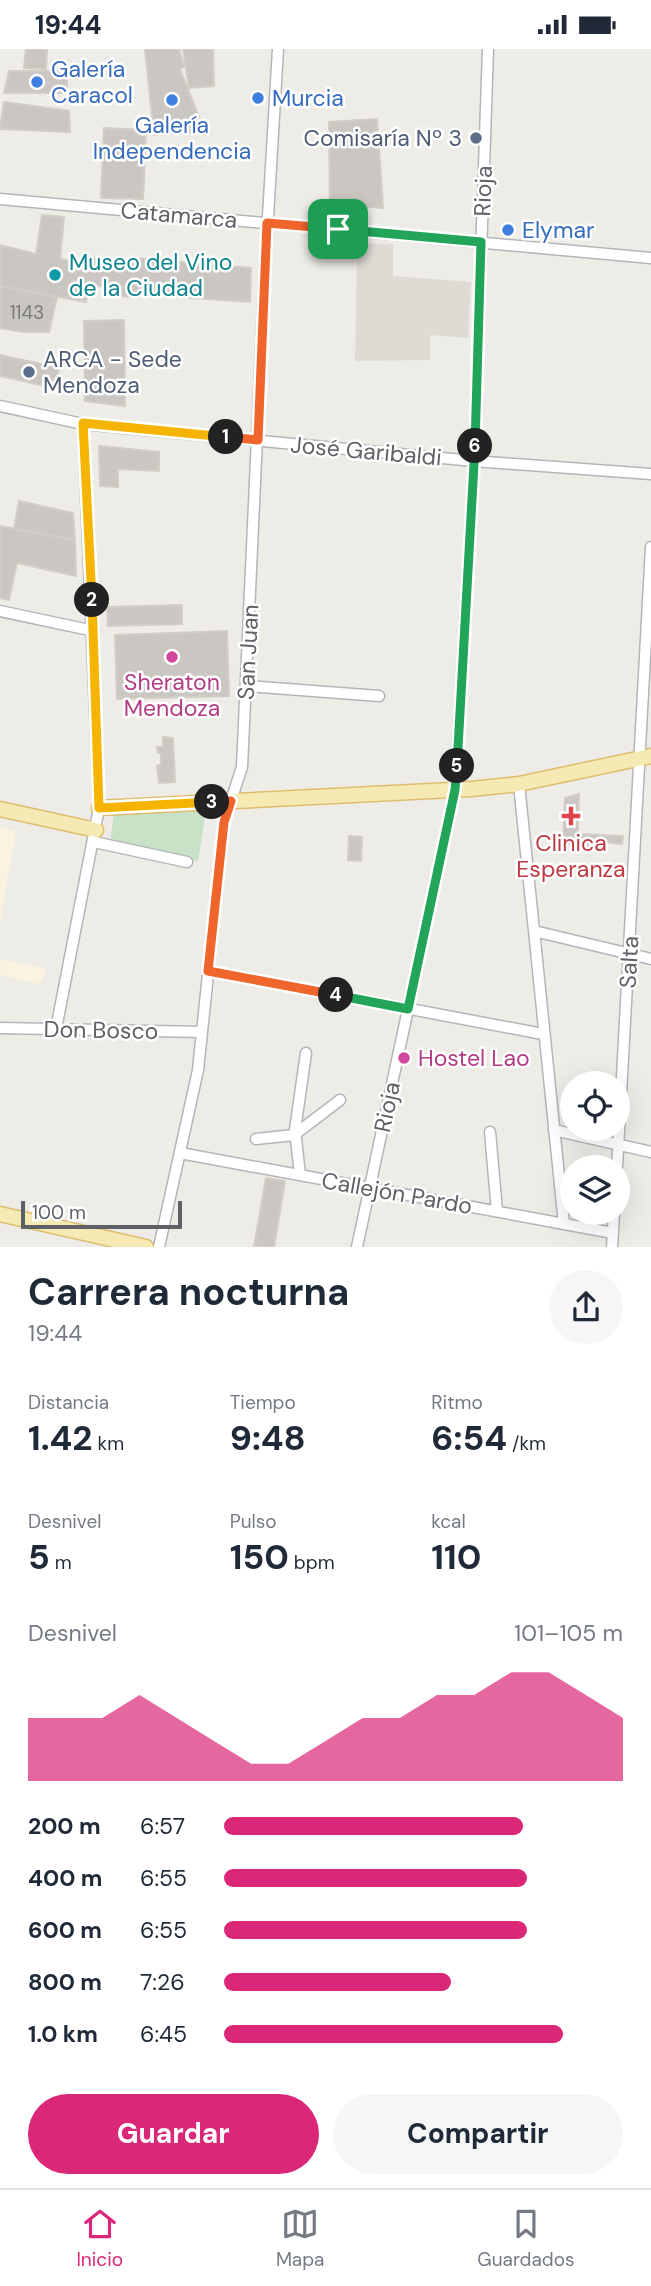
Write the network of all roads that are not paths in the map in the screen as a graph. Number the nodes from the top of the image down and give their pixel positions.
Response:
1 (278, 49) edge
2 (488, 49) edge
3 (0, 199) edge
4 (267, 223) junction
5 (481, 242) junction
6 (651, 258) edge
7 (0, 406) edge
8 (83, 423) junction
9 (258, 440) junction
10 (474, 461) junction
11 (651, 474) edge
12 (651, 547) edge
13 (0, 611) edge
14 (94, 631) junction
15 (246, 686) junction
16 (379, 696) dead end
17 (646, 757) edge
18 (519, 784) junction
19 (455, 790) junction
20 (231, 801) junction
21 (99, 808) junction
22 (0, 809) edge
23 (95, 836) junction
24 (187, 862) dead end
25 (534, 931) junction
26 (629, 953) junction
27 (651, 959) edge
28 (208, 971) junction
29 (408, 1009) junction
30 (0, 1028) edge
31 (56, 1029) junction
32 (202, 1032) junction
33 (543, 1034) junction
34 (306, 1053) dead end
35 (340, 1100) dead end
36 (554, 1130) junction
37 (490, 1132) dead end
38 (294, 1135) junction
39 (256, 1139) dead end
40 (618, 1144) junction
41 (651, 1152) edge
42 (180, 1153) junction
43 (618, 1155) edge
44 (300, 1175) junction
45 (560, 1186) edge
46 (370, 1188) junction
47 (497, 1211) junction
48 (0, 1214) edge
49 (560, 1223) edge
50 (569, 1225) edge
51 (613, 1225) edge
52 (613, 1233) junction
53 (146, 1247) edge
54 (159, 1247) edge
55 (356, 1247) edge
56 (612, 1247) edge

1 - 4 street, San Juan
2 - 5 street, Rioja
3 - 4 street, Catamarca
4 - 5 street, Catamarca
4 - 9 street, San Juan
5 - 6 street, Catamarca
5 - 10 street, Rioja
7 - 8 street, José Garibaldi
8 - 9 street, José Garibaldi
8 - 14 street
9 - 10 street, José Garibaldi
9 - 15 street, San Juan
10 - 11 street, José Garibaldi
10 - 19 street, Rioja
12 - 17 street, Salta
13 - 14 street
14 - 21 street
15 - 16 street
15 - 20 street, San Juan
17 - 18 main road
17 - 26 street, Salta
18 - 19 main road
18 - 25 street
19 - 20 main road
19 - 29 street, Rioja
20 - 21 main road
20 - 28 street, San Juan
21 - 23 street
22 - 23 main road
23 - 24 street
23 - 31 street
25 - 26 street
25 - 33 street
26 - 27 street
26 - 40 street, Salta
28 - 29 street
28 - 32 street, San Juan
29 - 33 street
29 - 46 street, Rioja
30 - 31 street, Don Bosco
31 - 32 street, Don Bosco
32 - 42 street, San Juan
33 - 36 street
34 - 38 street
35 - 38 street
36 - 40 street
36 - 45 street
37 - 47 street
38 - 39 street
38 - 44 street
40 - 41 street
40 - 43 street, Salta
42 - 44 street, Callejón Pardo
42 - 54 street, San Juan
44 - 46 street, Callejón Pardo
46 - 47 street, Callejón Pardo
46 - 55 street, Rioja
47 - 49 street, Callejón Pardo
48 - 53 main road
50 - 52 street, Callejón Pardo
51 - 52 street
52 - 56 street

